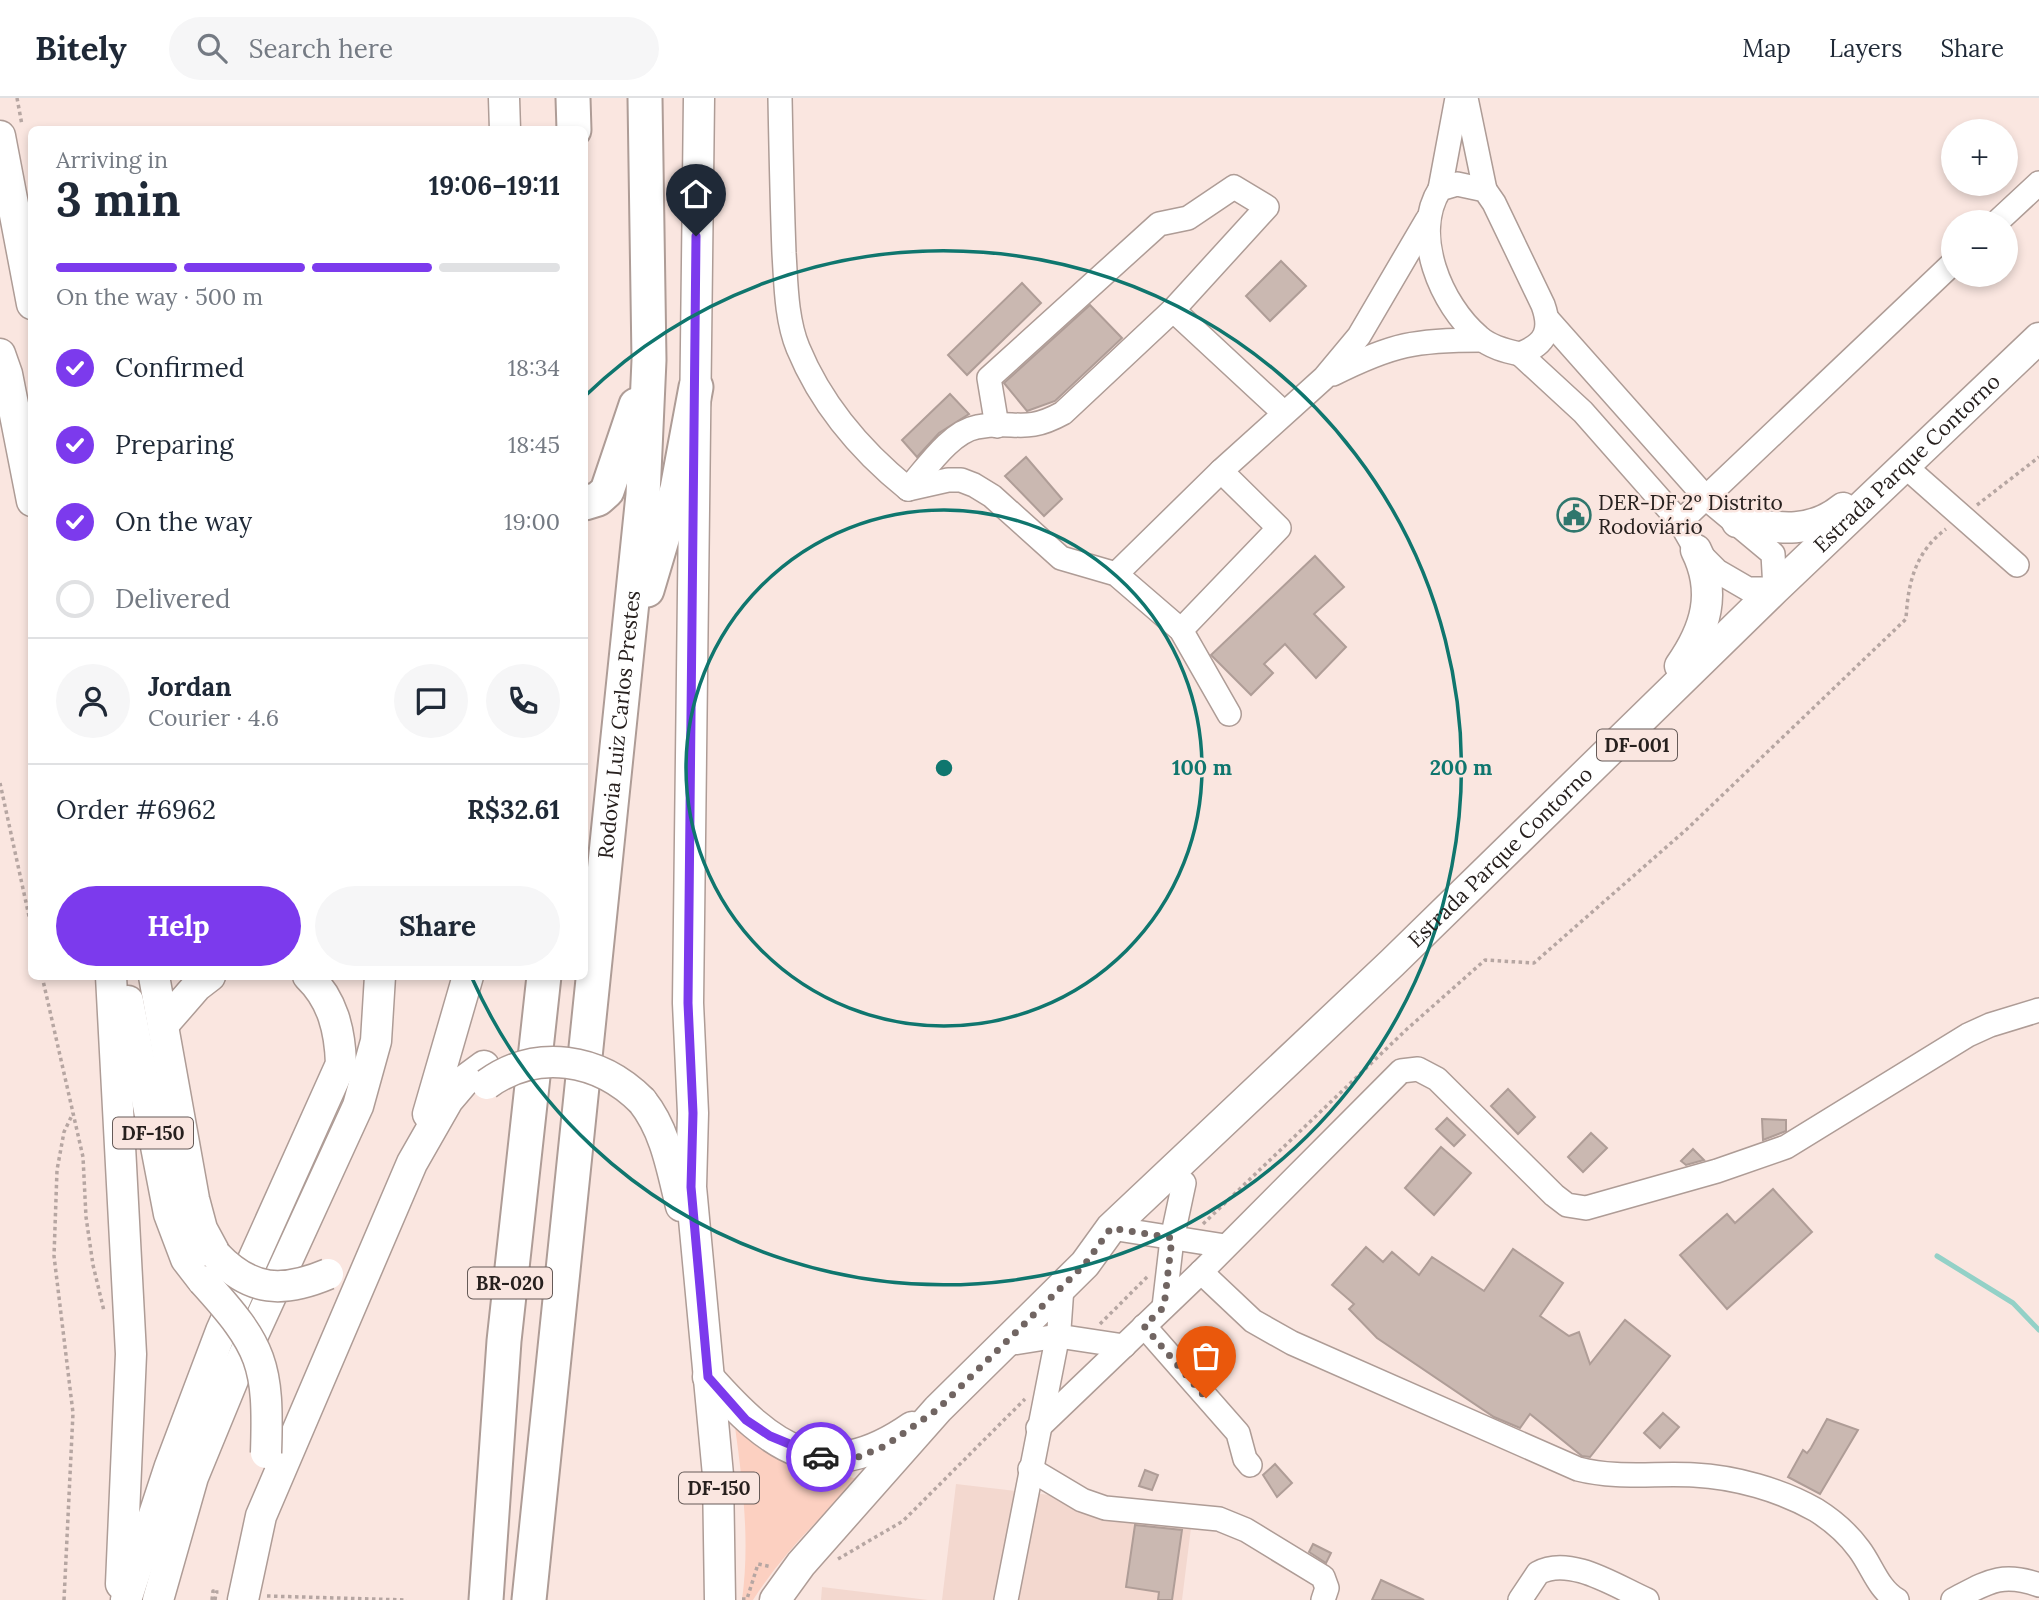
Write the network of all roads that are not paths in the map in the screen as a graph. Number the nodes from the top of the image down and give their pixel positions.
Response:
1 (505, 98) edge
2 (573, 98) edge
3 (645, 98) edge
4 (699, 98) edge
5 (780, 98) edge
6 (1457, 98) edge
7 (1466, 98) edge
8 (505, 126) edge
9 (574, 126) edge
10 (0, 136) edge
11 (2039, 183) edge
12 (1440, 189) junction
13 (1485, 190) junction
14 (2010, 210) edge
15 (1427, 220) junction
16 (1941, 275) edge
17 (28, 283) edge
18 (1173, 310) junction
19 (1549, 321) junction
20 (2039, 338) edge
21 (1482, 340) junction
22 (0, 354) edge
23 (1520, 354) junction
24 (2039, 355) edge
25 (649, 360) junction
26 (1324, 378) junction
27 (1987, 386) junction
28 (696, 387) junction
29 (1284, 413) junction
30 (997, 426) junction
31 (1656, 442) junction
32 (1629, 465) junction
33 (1221, 471) junction
34 (1915, 475) junction
35 (28, 481) edge
36 (908, 489) junction
37 (1707, 499) junction
38 (588, 501) edge
39 (1680, 522) junction
40 (1737, 522) junction
41 (1696, 550) junction
42 (2017, 565) dead end
43 (1813, 571) junction
44 (1116, 574) junction
45 (1774, 589) junction
46 (1754, 627) junction
47 (1181, 629) junction
48 (626, 645) junction
49 (1229, 714) dead end
50 (1645, 716) junction
51 (111, 980) edge
52 (124, 980) edge
53 (155, 980) edge
54 (205, 980) edge
55 (312, 980) edge
56 (380, 980) edge
57 (467, 980) edge
58 (544, 980) edge
59 (2039, 1010) edge
60 (163, 1025) junction
61 (486, 1075) junction
62 (643, 1092) junction
63 (412, 1163) junction
64 (1184, 1183) junction
65 (691, 1187) junction
66 (392, 1210) junction
67 (1120, 1230) junction
68 (1172, 1238) junction
69 (1225, 1246) junction
70 (210, 1268) junction
71 (1201, 1272) junction
72 (698, 1278) junction
73 (1062, 1287) junction
74 (355, 1294) junction
75 (1164, 1307) junction
76 (1144, 1326) junction
77 (1058, 1336) junction
78 (1000, 1345) junction
79 (1124, 1346) junction
80 (708, 1377) junction
81 (938, 1409) junction
82 (1038, 1428) junction
83 (1250, 1465) dead end
84 (1030, 1469) junction
85 (261, 1516) junction
86 (2039, 1585) edge
87 (235, 1596) edge
88 (120, 1600) edge
89 (126, 1600) edge
90 (158, 1600) edge
91 (486, 1600) edge
92 (529, 1600) edge
93 (720, 1600) edge
94 (775, 1600) edge
95 (1006, 1600) edge
96 (1324, 1600) edge
97 (1520, 1600) edge
98 (1647, 1600) edge
99 (1897, 1600) edge
100 (1953, 1600) edge

1 - 8 main road
2 - 9 highway
3 - 25 highway, Rodovia Luiz Carlos Prestes / BR-020
4 - 28 main road
5 - 36 street
6 - 12 street
7 - 13 street
10 - 17 main road
11 - 14 street
12 - 13 street
12 - 15 street
13 - 19 street
15 - 21 street
15 - 26 street
16 - 37 street
18 - 29 street
18 - 30 street
18 - 30 street
19 - 23 street
19 - 31 street
20 - 27 main road, Estrada Parque Contorno / DF-001
21 - 23 street
21 - 26 street
22 - 35 main road
23 - 32 street
24 - 34 main road, Estrada Parque Contorno / DF-001
25 - 38 highway
25 - 48 highway, Rodovia Luiz Carlos Prestes / BR-020
26 - 29 street
27 - 40 main road
27 - 45 main road, Estrada Parque Contorno / DF-001
28 - 48 highway
28 - 65 main road
29 - 33 street
30 - 36 street
31 - 32 street
31 - 37 street
32 - 39 street
33 - 44 street
33 - 47 street
34 - 42 street
34 - 43 main road, Estrada Parque Contorno / DF-001
36 - 44 street
37 - 39 street
37 - 40 street
39 - 41 street
40 - 45 street
41 - 45 street
41 - 50 main road
43 - 45 main road
43 - 46 main road, Estrada Parque Contorno / DF-001
44 - 47 street
45 - 46 main road
45 - 50 main road, Estrada Parque Contorno / DF-001
46 - 64 main road, Estrada Parque Contorno / DF-001
47 - 49 street
48 - 92 highway, Rodovia Luiz Carlos Prestes / BR-020
50 - 67 main road, Estrada Parque Contorno / DF-001
51 - 88 main road
52 - 70 main road, DF-150
53 - 60 main road, DF-150
54 - 60 main road
55 - 89 main road
56 - 90 main road
57 - 63 main road
58 - 91 highway, BR-020
59 - 69 street
60 - 70 main road, DF-150
61 - 62 main road, DF-150
61 - 63 main road, DF-150
61 - 74 main road
62 - 65 main road, DF-150
62 - 72 main road
63 - 66 main road, DF-150
64 - 67 main road, Estrada Parque Contorno / DF-001
64 - 68 street
65 - 72 main road, DF-150
66 - 70 main road, DF-150, bridge
66 - 74 main road, DF-150
67 - 68 street
67 - 73 main road, Estrada Parque Contorno / DF-001
68 - 69 street
68 - 75 street
69 - 71 street
70 - 85 main road, DF-150, bridge
71 - 75 street
71 - 99 street
72 - 80 main road, DF-150
73 - 77 street
73 - 78 main road, Estrada Parque Contorno / DF-001
74 - 85 main road, DF-150
75 - 76 street
76 - 79 street
76 - 83 street
77 - 78 street
77 - 79 street
77 - 82 street
78 - 81 main road, Estrada Parque Contorno / DF-001
79 - 82 street
80 - 81 main road, Estrada Parque Contorno / DF-001
80 - 93 main road, DF-150
81 - 94 main road, Estrada Parque Contorno / DF-001
82 - 84 street
84 - 95 street
84 - 96 street
85 - 87 main road, DF-150
86 - 100 street
97 - 98 street

